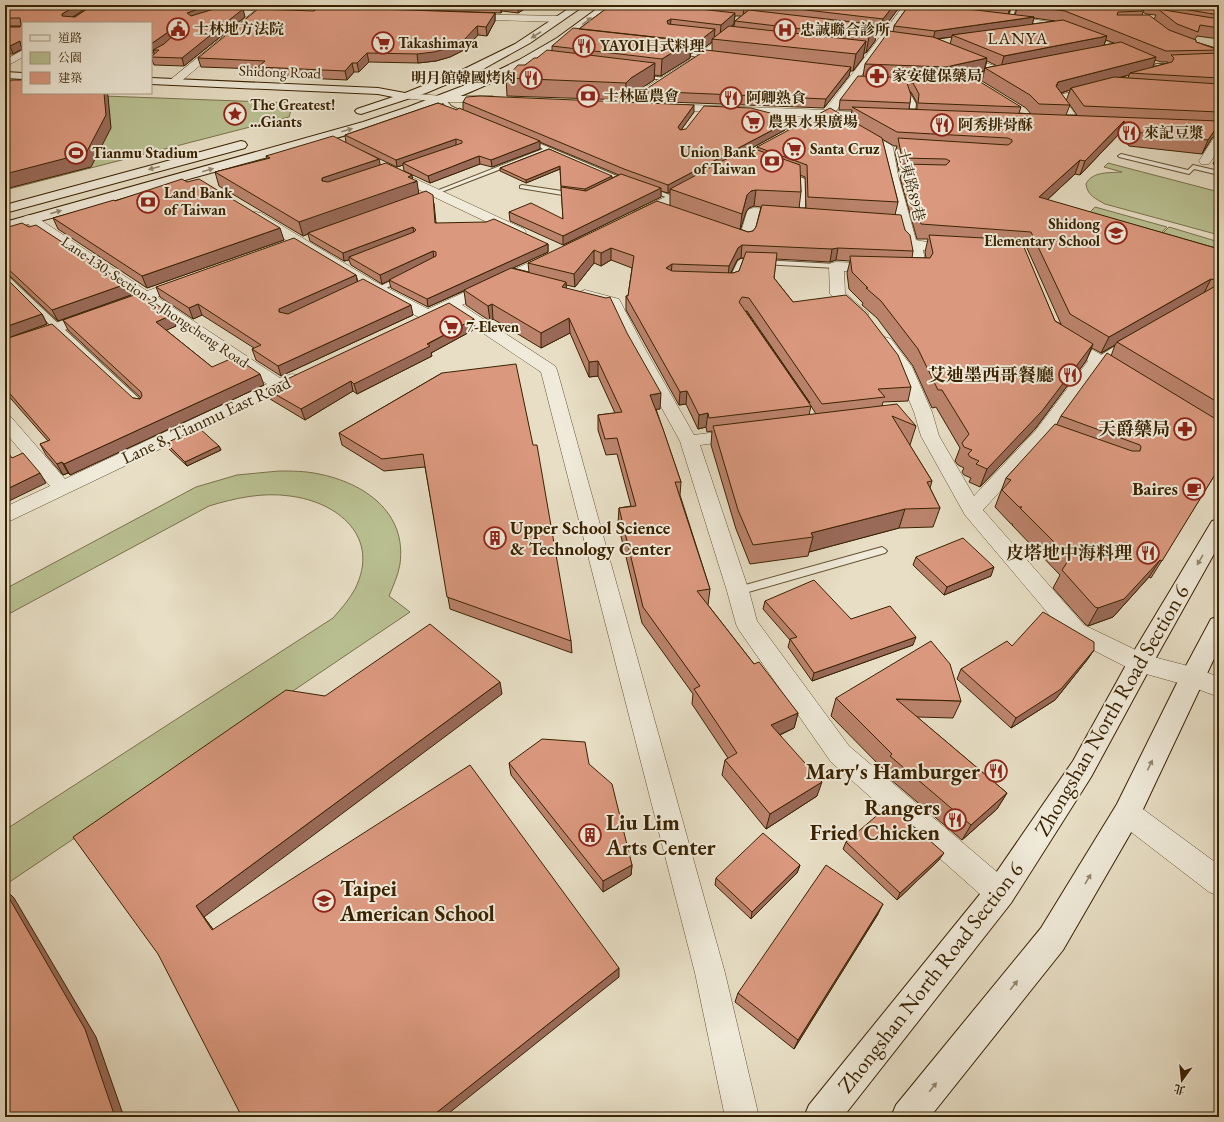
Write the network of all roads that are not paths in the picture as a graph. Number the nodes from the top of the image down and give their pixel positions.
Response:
1 (226, 5) edge
2 (580, 5) edge
3 (608, 5) edge
4 (765, 5) edge
5 (894, 5) edge
6 (1015, 5) edge
7 (910, 6) edge
8 (265, 7) edge
9 (278, 10) edge
10 (460, 17) edge
11 (994, 17) edge
12 (560, 19) junction
13 (729, 19) edge
14 (1010, 19) junction
15 (745, 21) junction
16 (760, 23) edge
17 (1061, 26) junction
18 (1023, 31) edge
19 (880, 37) junction
20 (898, 39) edge
21 (946, 50) edge
22 (670, 52) edge
23 (22, 54) edge
24 (1094, 54) edge
25 (702, 56) junction
26 (717, 58) edge
27 (5, 64) edge
28 (1153, 64) joint
29 (1180, 65) edge
30 (5, 75) edge
31 (633, 75) edge
32 (853, 75) junction
33 (1151, 75) edge
34 (22, 76) edge
35 (665, 79) junction
36 (969, 79) junction
37 (152, 81) edge
38 (5, 82) edge
39 (174, 82) junction
40 (867, 82) edge
41 (22, 83) edge
42 (936, 84) edge
43 (982, 87) edge
44 (1105, 87) edge
45 (152, 89) edge
46 (908, 94) edge
47 (406, 96) junction
48 (442, 99) junction
49 (503, 100) edge
50 (615, 105) edge
51 (629, 105) junction
52 (643, 106) edge
53 (658, 107) edge
54 (743, 110) junction
55 (463, 113) edge
56 (829, 113) junction
57 (350, 114) dead end
58 (888, 116) edge
59 (912, 117) edge
60 (1062, 124) edge
61 (792, 133) junction
62 (1217, 133) edge
63 (323, 137) junction
64 (779, 140) edge
65 (252, 142) dead end
66 (534, 143) edge
67 (337, 144) edge
68 (548, 149) junction
69 (1121, 156) dead end
70 (1212, 156) edge
71 (389, 171) edge
72 (780, 171) edge
73 (1219, 173) edge
74 (189, 175) junction
75 (621, 179) junction
76 (706, 180) edge
77 (202, 183) edge
78 (614, 183) edge
79 (636, 185) edge
80 (522, 187) dead end
81 (644, 187) edge
82 (435, 193) junction
83 (579, 195) edge
84 (421, 198) edge
85 (674, 198) junction
86 (655, 207) junction
87 (5, 208) edge
88 (247, 210) edge
89 (671, 213) edge
90 (803, 215) junction
91 (819, 216) edge
92 (30, 219) junction
93 (626, 221) edge
94 (888, 221) edge
95 (904, 222) junction
96 (5, 226) edge
97 (713, 228) edge
98 (527, 236) edge
99 (302, 240) junction
100 (915, 245) junction
101 (549, 246) edge
102 (284, 247) edge
103 (945, 247) edge
104 (836, 266) junction
105 (407, 275) edge
106 (5, 276) edge
107 (512, 277) junction
108 (198, 278) edge
109 (724, 283) edge
110 (541, 284) edge
111 (370, 287) junction
112 (563, 289) edge
113 (147, 296) junction
114 (452, 305) junction
115 (429, 316) junction
116 (407, 326) edge
117 (58, 328) junction
118 (1052, 328) edge
119 (1132, 340) edge
120 (5, 346) edge
121 (1098, 360) junction
122 (308, 372) edge
123 (279, 385) junction
124 (1138, 385) edge
125 (142, 406) edge
126 (5, 421) edge
127 (758, 433) edge
128 (689, 441) junction
129 (62, 488) junction
130 (972, 510) junction
131 (5, 515) edge
132 (1219, 526) edge
133 (882, 551) dead end
134 (738, 591) junction
135 (1219, 625) edge
136 (1140, 663) junction
137 (1192, 677) junction
138 (1219, 687) edge
139 (1127, 813) junction
140 (1219, 882) edge
141 (1000, 893) junction
142 (742, 1117) edge
143 (821, 1117) edge
144 (908, 1117) edge

1 - 8 lane
2 - 12 street
48 -> 3 street
4 - 15 street
5 - 7 street
6 - 14 lane
7 - 19 street
8 - 9 street
8 - 39 street
10 - 12 street
11 - 14 street
12 -> 47 street
13 - 15 street
14 - 17 street
15 - 16 street
15 - 25 street
17 - 18 street
17 - 24 street
19 - 20 street
19 - 32 street
21 - 36 street
22 - 25 lane
23 - 27 street
25 - 26 lane
25 - 35 street
28 - 29 lane
28 - 33 street
30 - 34 street
31 - 35 lane
32 - 40 street
32 - 56 street
35 - 51 street
36 - 42 street
36 - 43 street
37 - 39 street, Shidong Road
38 - 41 street
39 - 47 street, Shidong Road
44 - 60 street
45 - 47 street, Shidong Road
46 - 59 lane
47 - 48 street, Shidong Road
47 - 57 street
48 - 49 street, Shidong Road
48 - 55 lane
63 -> 48 street
50 - 51 street
51 - 52 street
53 - 54 street
54 - 56 street
54 - 61 lane
56 - 58 street
56 - 61 street
56 - 95 street, 士東路89巷
61 - 64 street
62 - 70 street
63 - 67 street
74 -> 63 street
65 -> 87 street
66 - 68 lane
68 - 75 lane
68 - 82 lane
69 - 73 lane
71 - 82 street
72 - 90 lane
74 - 77 street
92 -> 74 street
75 - 78 lane
75 - 79 lane
76 - 85 street
80 - 83 lane
81 - 85 lane
82 - 84 lane
82 - 98 street
85 - 86 street
86 - 89 street
86 - 93 street
88 - 99 street
90 - 91 street
90 - 97 street
92 - 96 street
92 - 113 street, Lane 130, Section 2, Jhongcheng Road
94 - 95 street
95 - 100 street, 士東路89巷
99 - 102 street
99 - 111 street
100 - 103 street
100 - 104 street, 士東路89巷
101 - 107 street
104 - 109 lane
104 - 130 street
105 - 111 lane
106 - 117 lane
107 - 110 street
107 - 114 street
108 - 113 street
111 - 115 street
112 - 128 street
113 - 117 street
113 - 123 street, Lane 130, Section 2, Jhongcheng Road
114 - 115 street
114 - 142 street
115 - 116 street
117 - 120 street
117 - 125 lane
118 - 121 street
119 - 121 lane
121 - 124 street
121 - 130 street
122 - 123 street, Lane 8, Tianmu East Road
123 - 129 street, Lane 8, Tianmu East Road
126 - 129 street
127 - 128 street
128 - 134 street
129 - 131 street, Lane 8, Tianmu East Road
130 - 136 street
132 -> 136 street, Zhongshan North Road Section 6
133 - 134 lane
134 - 141 street
135 - 137 street
136 - 137 street
136 - 141 street, Zhongshan North Road Section 6
137 - 138 street
139 -> 137 street
139 - 140 street
144 -> 139 street
141 - 143 street, Zhongshan North Road Section 6

